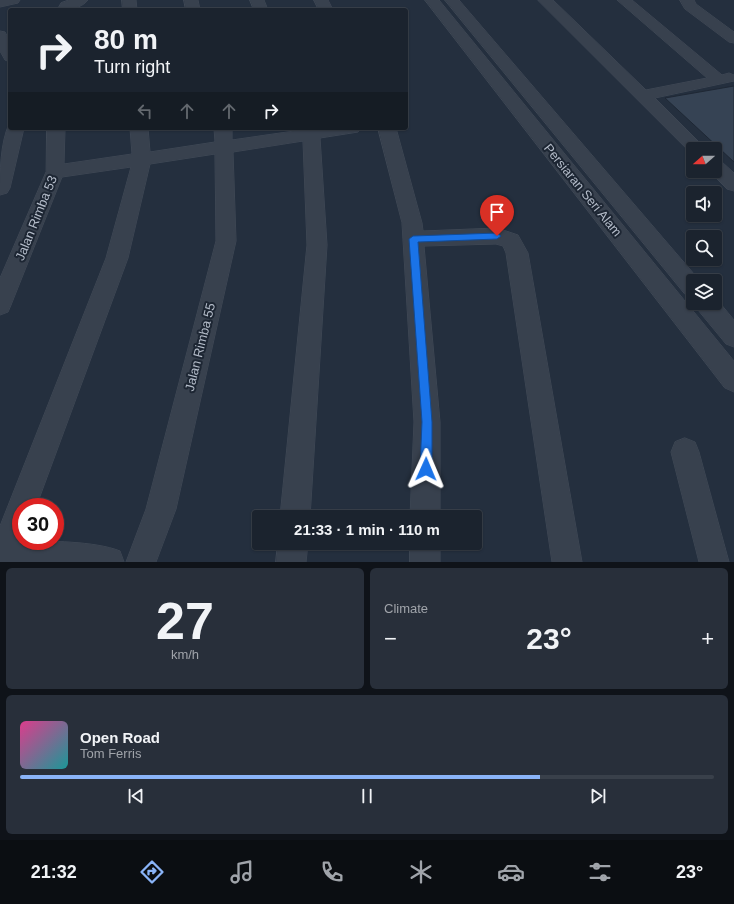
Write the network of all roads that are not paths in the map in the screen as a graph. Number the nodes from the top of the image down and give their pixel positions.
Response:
1 (13, 0) edge
2 (81, 0) edge
3 (432, 0) edge
4 (452, 0) edge
5 (545, 0) edge
6 (624, 0) edge
7 (686, 0) edge
8 (0, 3) edge
9 (65, 8) edge
10 (0, 35) edge
11 (734, 39) edge
12 (8, 53) edge
13 (727, 79) edge
14 (642, 96) junction
15 (14, 130) edge
16 (56, 130) edge
17 (138, 130) edge
18 (324, 130) edge
19 (388, 130) edge
20 (310, 131) edge
21 (223, 138) edge
22 (690, 142) edge
23 (142, 160) junction
24 (55, 172) junction
25 (722, 173) edge
26 (734, 184) edge
27 (0, 188) edge
28 (413, 239) junction
29 (686, 280) edge
30 (0, 305) edge
31 (712, 310) edge
32 (734, 337) edge
33 (734, 380) edge
34 (686, 452) dead end
35 (26, 498) edge
36 (296, 510) edge
37 (425, 510) edge
38 (12, 532) edge
39 (293, 550) edge
40 (425, 550) edge
41 (2, 555) edge
42 (109, 562) edge
43 (141, 562) edge
44 (292, 562) edge
45 (424, 562) edge
46 (567, 562) edge
47 (714, 562) edge

1 - 8 street
2 - 9 street
3 - 33 street, Persiaran Seri Alam
4 - 29 street, Persiaran Seri Alam
5 - 14 street
6 - 13 street
7 - 11 street
10 - 12 street
13 - 14 street
14 - 22 street
15 - 27 street
16 - 24 street, Jalan Rimba 53
17 - 23 street
18 - 20 street
19 - 28 street
20 - 21 street
20 - 36 street
21 - 23 street
21 - 43 street, Jalan Rimba 55
23 - 24 street
23 - 35 street
24 - 30 street, Jalan Rimba 53
25 - 26 street
28 - 37 street
28 - 46 street
31 - 32 street
34 - 47 street
38 - 41 street
39 - 44 street
40 - 45 street
41 - 42 street

